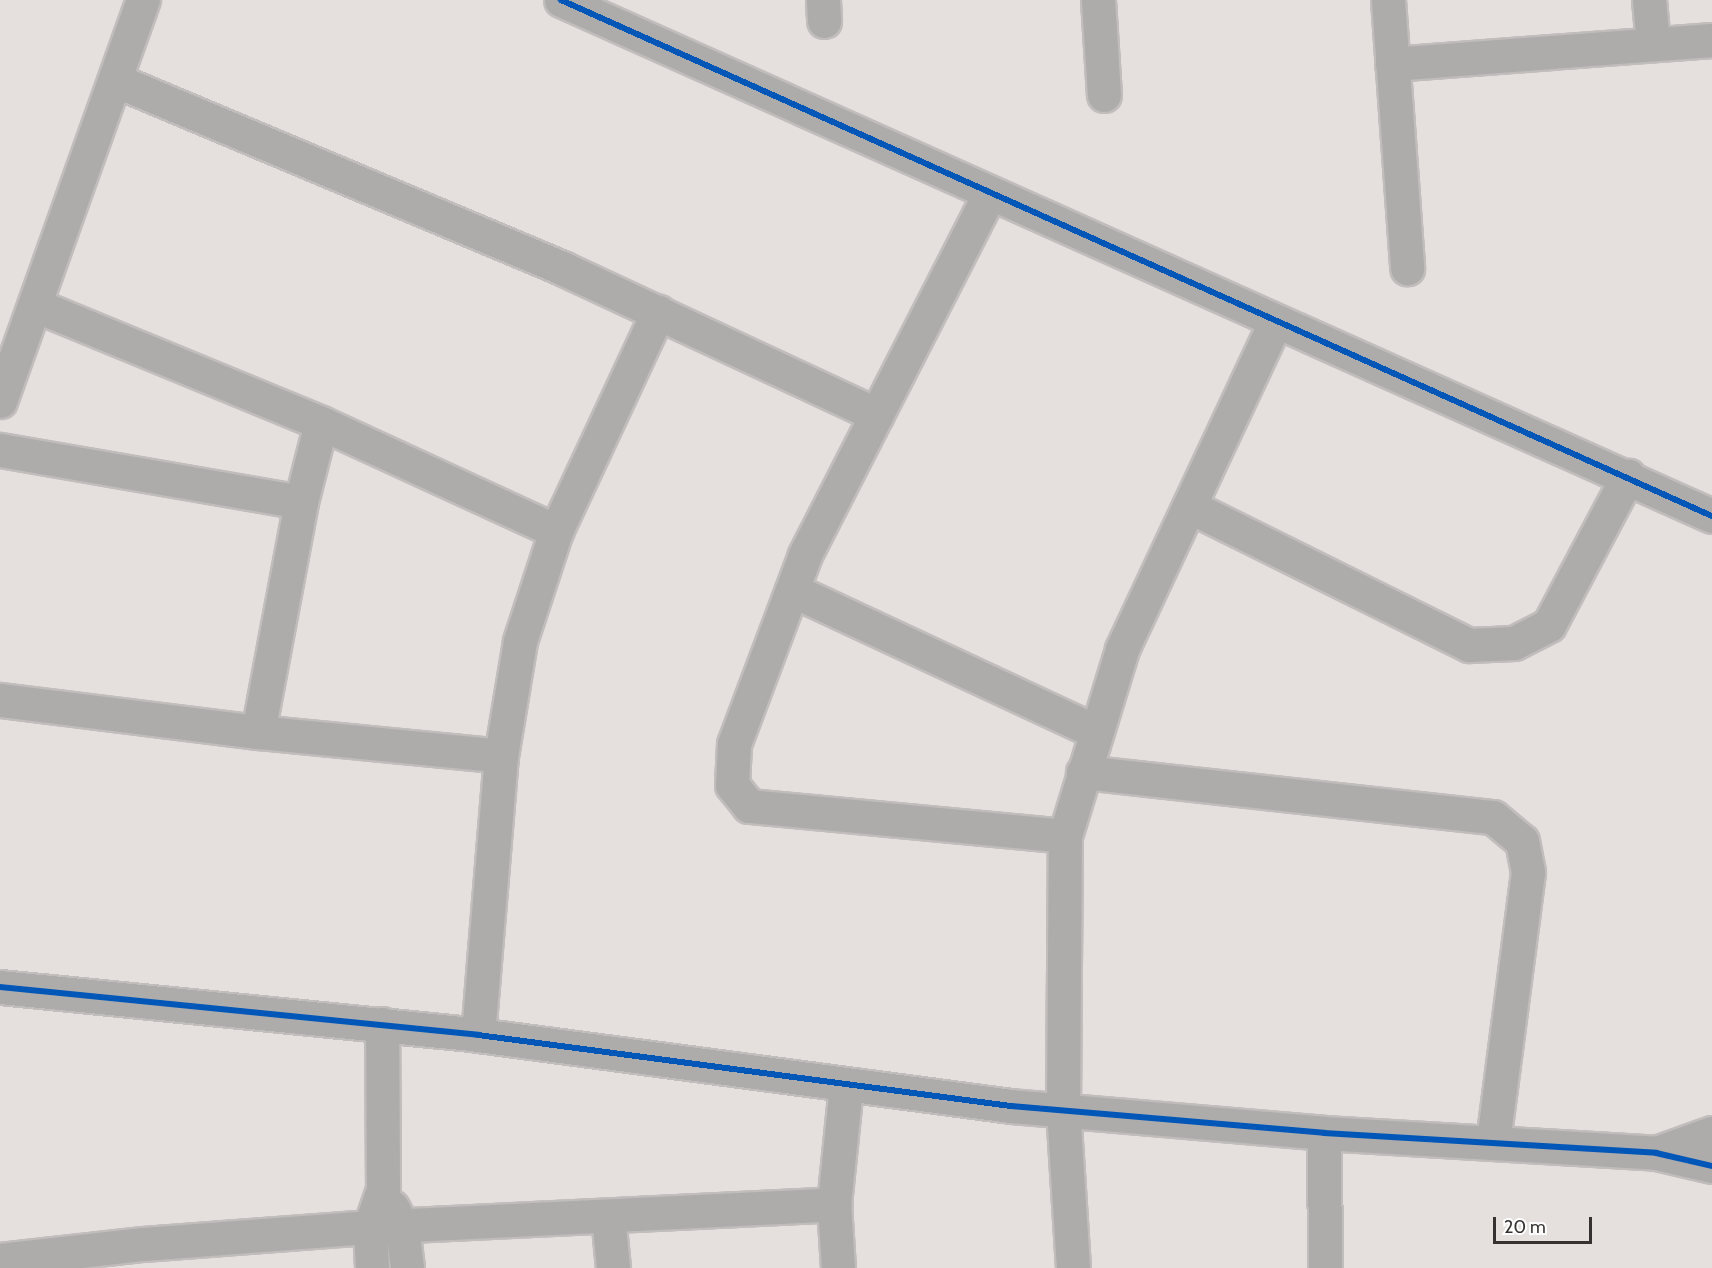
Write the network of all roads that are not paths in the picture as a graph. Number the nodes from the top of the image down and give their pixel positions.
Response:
1 (143, 0) edge
2 (561, 0) edge
3 (1098, 0) edge
4 (1388, 0) edge
5 (1649, 0) edge
6 (1712, 40) edge
7 (1653, 44) junction
8 (1392, 64) junction
9 (115, 80) junction
10 (1104, 95) dead end
11 (990, 193) junction
12 (1407, 268) dead end
13 (35, 305) junction
14 (658, 312) junction
15 (1275, 322) junction
16 (0, 401) edge
17 (877, 415) junction
18 (321, 423) junction
19 (0, 450) edge
20 (1628, 476) junction
21 (301, 502) junction
22 (1189, 506) junction
23 (1712, 516) edge
24 (556, 531) junction
25 (792, 590) junction
26 (0, 700) edge
27 (258, 732) junction
28 (1096, 732) junction
29 (501, 756) junction
30 (1083, 772) junction
31 (1065, 836) junction
32 (0, 987) edge
33 (382, 1024) junction
34 (478, 1035) junction
35 (846, 1085) junction
36 (1063, 1110) junction
37 (1324, 1133) junction
38 (1712, 1133) edge
39 (1493, 1142) junction
40 (1656, 1154) junction
41 (1712, 1166) edge
42 (383, 1190) junction
43 (834, 1204) junction
44 (608, 1216) junction
45 (402, 1226) junction
46 (370, 1227) junction
47 (144, 1256) edge
48 (0, 1260) edge
49 (372, 1268) edge
50 (407, 1268) edge
51 (613, 1268) edge
52 (838, 1268) edge
53 (1073, 1268) edge
54 (1325, 1268) edge

1 - 9 street
2 - 11 street
3 - 10 street
4 - 8 street
5 - 7 street
6 - 7 street
7 - 8 street
8 - 12 street
9 - 13 street
9 - 14 street
11 - 15 street
11 - 17 street
13 - 16 street
13 - 18 street
14 - 17 street
14 - 24 street
15 - 20 street
15 - 22 street
17 - 25 street
18 - 21 street
18 - 24 street
19 - 21 street
20 - 22 street
20 - 23 street
21 - 27 street
22 - 28 street
24 - 29 street
25 - 28 street
25 - 31 street
26 - 27 street
27 - 29 street
28 - 30 street
29 - 34 street
30 - 31 street
30 - 39 street
31 - 36 street
32 - 33 street
33 - 34 street
33 - 42 street
34 - 35 street
35 - 36 street
35 - 43 street
36 - 37 street
36 - 53 street
37 - 39 street
37 - 54 street
38 - 40 street
39 - 40 street
40 - 41 street
42 - 45 street
42 - 46 street
43 - 44 street
43 - 52 street
44 - 45 street
44 - 51 street
45 - 46 street
45 - 50 street
46 - 47 street
46 - 49 street
47 - 48 street

